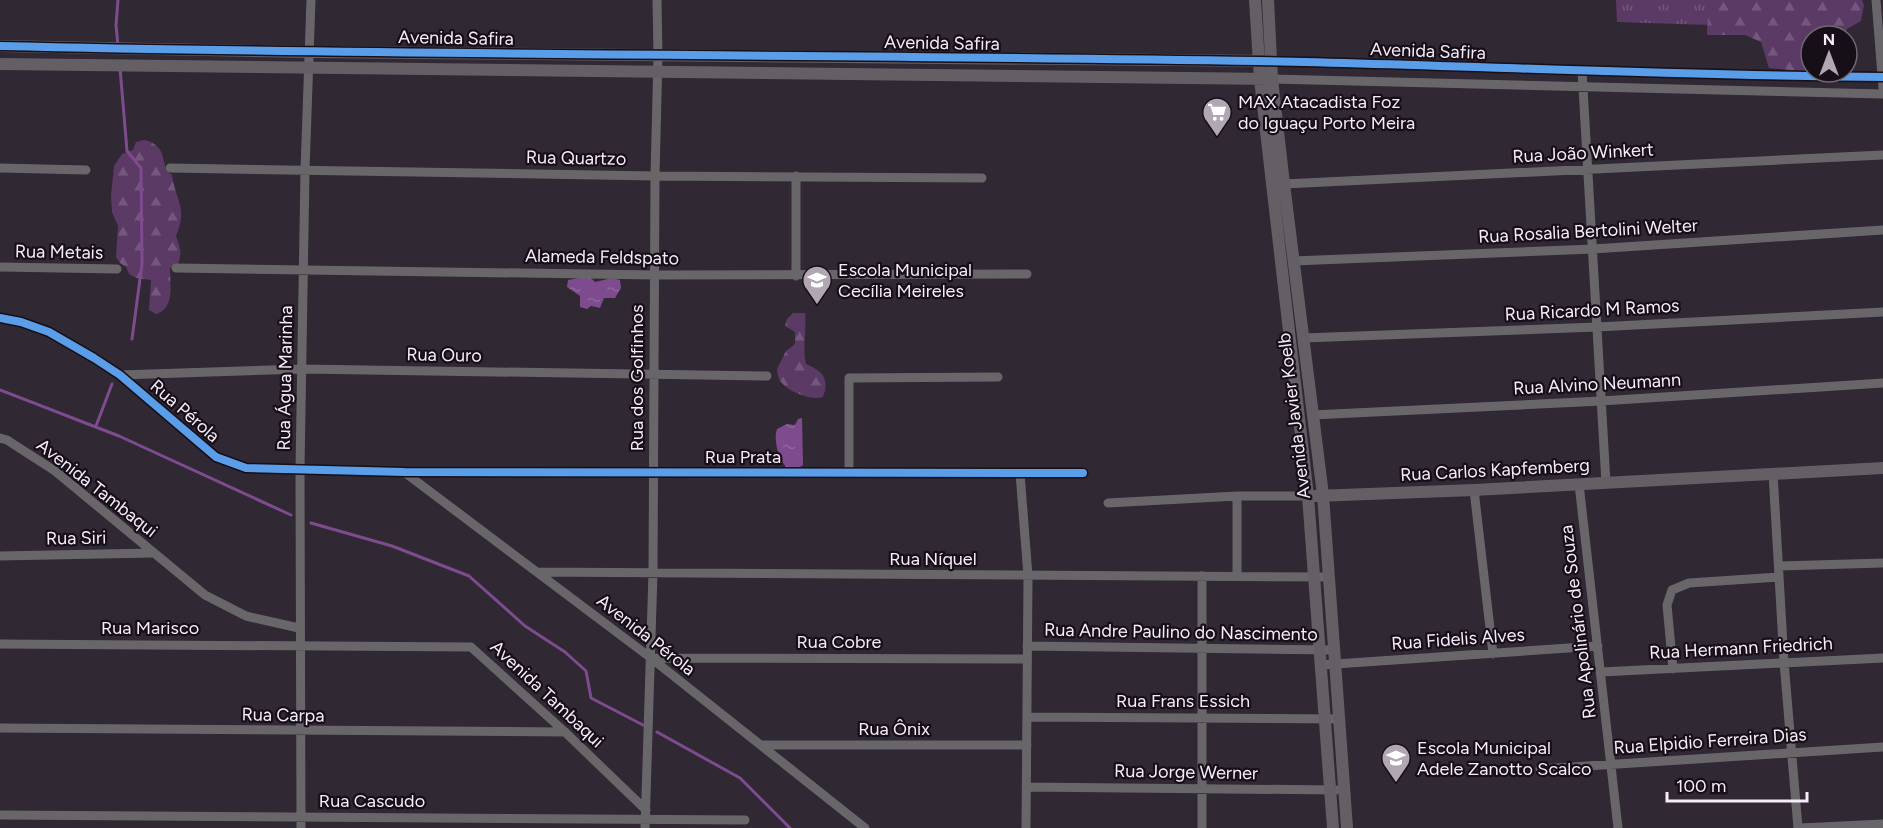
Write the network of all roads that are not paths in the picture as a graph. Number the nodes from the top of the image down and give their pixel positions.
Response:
1 (311, 0) edge
2 (657, 0) edge
3 (1255, 0) edge
4 (1268, 0) edge
5 (1876, 0) edge
6 (0, 46) edge
7 (310, 52) junction
8 (658, 56) junction
9 (881, 57) junction
10 (1265, 61) junction
11 (0, 64) edge
12 (310, 67) junction
13 (1582, 71) junction
14 (657, 73) junction
15 (882, 75) junction
16 (1882, 77) edge
17 (1266, 79) junction
18 (1583, 87) junction
19 (1883, 88) edge
20 (1883, 94) edge
21 (1883, 155) edge
22 (0, 168) edge
23 (170, 168) dead end
24 (1589, 169) junction
25 (86, 170) dead end
26 (305, 171) junction
27 (655, 176) junction
28 (796, 176) junction
29 (982, 178) dead end
30 (1284, 184) junction
31 (1883, 230) edge
32 (1593, 249) junction
33 (1293, 261) junction
34 (0, 267) edge
35 (176, 268) dead end
36 (117, 269) dead end
37 (303, 270) junction
38 (1028, 274) dead end
39 (655, 275) junction
40 (796, 276) junction
41 (1883, 312) edge
42 (0, 318) edge
43 (1597, 327) junction
44 (1303, 338) junction
45 (302, 369) junction
46 (120, 375) junction
47 (653, 375) junction
48 (767, 376) dead end
49 (998, 376) dead end
50 (1883, 383) edge
51 (1601, 401) junction
52 (1312, 415) junction
53 (0, 438) edge
54 (1883, 468) edge
55 (300, 470) junction
56 (404, 472) junction
57 (653, 472) junction
58 (849, 472) junction
59 (1020, 472) junction
60 (1083, 472) dead end
61 (1773, 473) junction
62 (1606, 483) junction
63 (1579, 484) junction
64 (1474, 490) junction
65 (1323, 495) junction
66 (1237, 496) junction
67 (1308, 496) junction
68 (1108, 503) dead end
69 (152, 553) junction
70 (0, 556) edge
71 (1883, 563) edge
72 (537, 572) junction
73 (1779, 572) junction
74 (653, 573) junction
75 (1028, 576) junction
76 (1202, 576) junction
77 (1237, 576) junction
78 (1314, 577) junction
79 (1329, 577) junction
80 (300, 628) junction
81 (0, 644) edge
82 (299, 645) junction
83 (1028, 646) junction
84 (1598, 646) junction
85 (1202, 649) junction
86 (1320, 650) junction
87 (1334, 650) junction
88 (1493, 654) junction
89 (651, 658) junction
90 (1883, 658) edge
91 (1027, 659) junction
92 (1784, 662) junction
93 (1335, 664) junction
94 (1321, 665) junction
95 (1673, 669) junction
96 (1601, 672) junction
97 (1027, 717) junction
98 (1202, 717) junction
99 (1339, 719) junction
100 (1325, 720) junction
101 (0, 728) edge
102 (300, 732) junction
103 (565, 732) junction
104 (762, 745) junction
105 (1027, 745) junction
106 (1883, 747) edge
107 (1792, 752) junction
108 (1612, 764) junction
109 (1540, 769) dead end
110 (1026, 787) junction
111 (1202, 788) junction
112 (1344, 789) junction
113 (1330, 790) junction
114 (0, 815) edge
115 (302, 817) junction
116 (645, 819) edge
117 (745, 820) dead end
118 (1883, 824) edge
119 (301, 828) edge
120 (865, 828) edge
121 (1026, 828) edge
122 (1202, 828) edge
123 (1333, 828) edge
124 (1347, 828) edge
125 (1618, 828) edge
126 (1799, 828) edge

1 - 7 street, Rua Água Marinha
2 - 8 street, Rua dos Golfinhos
3 - 10 street, Avenida Javier Koelb
4 - 10 street, Avenida Javier Koelb
5 - 16 street
6 - 7 street, Avenida Safira
7 - 8 street, Avenida Safira
7 - 12 street, Rua Água Marinha
8 - 9 street, Avenida Safira
8 - 14 street, Rua dos Golfinhos
9 - 10 street, Avenida Safira
9 - 15 street
10 - 13 street, Avenida Safira
10 - 17 street, Avenida Javier Koelb
11 - 12 street, Avenida Safira
12 - 14 street, Avenida Safira
12 - 26 street, Rua Água Marinha
13 - 16 street, Avenida Safira
13 - 18 street
14 - 15 street, Avenida Safira
14 - 27 street, Rua dos Golfinhos
15 - 17 street, Avenida Safira
16 - 19 street
17 - 18 street, Avenida Safira
17 - 30 street, Avenida Javier Koelb
17 - 67 street, Avenida Javier Koelb
18 - 20 street, Avenida Safira
18 - 24 street
21 - 24 street, Rua João Winkert
22 - 25 street
23 - 26 street, Rua Quartzo
24 - 30 street, Rua João Winkert
24 - 32 street
26 - 27 street, Rua Quartzo
26 - 37 street, Rua Água Marinha
27 - 28 street, Rua Quartzo
27 - 39 street, Rua dos Golfinhos
28 - 29 street, Rua Quartzo
28 - 40 street
30 - 33 street, Avenida Javier Koelb
31 - 32 street, Rua Rosalia Bertolini Welter
32 - 33 street, Rua Rosalia Bertolini Welter
32 - 43 street
33 - 44 street, Avenida Javier Koelb
34 - 36 street, Rua Metais
35 - 37 street, Alameda Feldspato
37 - 39 street, Alameda Feldspato
37 - 45 street, Rua Água Marinha
38 - 40 street, Alameda Feldspato
39 - 40 street, Alameda Feldspato
39 - 47 street, Rua dos Golfinhos
41 - 43 street, Rua Ricardo M Ramos
42 - 46 street, Rua Pérola
43 - 44 street, Rua Ricardo M Ramos
43 - 51 street
44 - 52 street, Avenida Javier Koelb
45 - 46 street, Rua Ouro
45 - 47 street, Rua Ouro
45 - 55 street, Rua Água Marinha
46 - 55 street, Rua Pérola
47 - 48 street, Rua Ouro
47 - 57 street, Rua dos Golfinhos
49 - 58 street
50 - 51 street, Rua Alvino Neumann
51 - 52 street, Rua Alvino Neumann
51 - 62 street
52 - 65 street, Avenida Javier Koelb
53 - 69 street, Avenida Tambaqui
54 - 61 street, Rua Carlos Kapfemberg
55 - 56 street, Rua Pérola
55 - 80 street, Rua Água Marinha
56 - 57 street, Rua Prata
56 - 72 street, Avenida Pérola
57 - 58 street, Rua Prata
57 - 74 street, Rua dos Golfinhos
58 - 59 street, Rua Prata
59 - 60 street, Rua Prata
59 - 75 street
61 - 62 street, Rua Carlos Kapfemberg
61 - 73 street
62 - 63 street, Rua Carlos Kapfemberg
63 - 64 street, Rua Carlos Kapfemberg
63 - 84 street, Rua Apolinário de Souza
64 - 65 street, Rua Carlos Kapfemberg
64 - 88 street
65 - 67 street, Rua Carlos Kapfemberg
65 - 79 street, Avenida Javier Koelb
66 - 67 street, Rua Carlos Kapfemberg
66 - 68 street, Rua Carlos Kapfemberg
66 - 77 street
67 - 78 street, Avenida Javier Koelb
69 - 70 street, Rua Siri
69 - 80 street, Avenida Tambaqui
71 - 73 street
72 - 74 street, Rua Níquel
72 - 89 street, Avenida Pérola
73 - 92 street
73 - 95 street
74 - 75 street, Rua Níquel
74 - 89 street, Rua dos Golfinhos
75 - 76 street, Rua Níquel
75 - 83 street
76 - 77 street, Rua Níquel
76 - 85 street
77 - 78 street, Rua Níquel
78 - 79 street, Rua Níquel
78 - 86 street, Avenida Javier Koelb
79 - 87 street, Avenida Javier Koelb
80 - 82 street, Rua Água Marinha
81 - 82 street, Rua Marisco
82 - 102 street, Rua Água Marinha
82 - 103 street, Avenida Tambaqui
83 - 85 street, Rua Andre Paulino do Nascimento
83 - 91 street
84 - 88 street, Rua Fidelis Alves
84 - 96 street, Rua Apolinário de Souza
85 - 86 street, Rua Andre Paulino do Nascimento
85 - 98 street
86 - 87 street, Rua Andre Paulino do Nascimento
86 - 94 street, Avenida Javier Koelb
87 - 93 street, Avenida Javier Koelb
88 - 93 street, Rua Fidelis Alves
89 - 91 street, Rua Cobre
89 - 104 street, Avenida Pérola
89 - 116 street, Rua dos Golfinhos
90 - 92 street, Rua Hermann Friedrich
91 - 97 street
92 - 95 street, Rua Hermann Friedrich
92 - 107 street
93 - 94 street, Rua Fidelis Alves
93 - 99 street, Avenida Javier Koelb
94 - 100 street, Avenida Javier Koelb
95 - 96 street, Rua Hermann Friedrich
96 - 108 street, Rua Apolinário de Souza
97 - 98 street, Rua Frans Essich
97 - 105 street
98 - 100 street, Rua Frans Essich
98 - 111 street
99 - 100 street, Rua Frans Essich
99 - 112 street, Avenida Javier Koelb
100 - 113 street, Avenida Javier Koelb
101 - 102 street, Rua Carpa
102 - 103 street, Rua Carpa
102 - 115 street, Rua Água Marinha
103 - 116 street, Avenida Tambaqui
104 - 105 street, Rua Ônix
104 - 120 street, Avenida Pérola
105 - 110 street
106 - 107 street, Rua Elpidio Ferreira Dias
107 - 108 street, Rua Elpidio Ferreira Dias
107 - 126 street
108 - 109 street, Rua Elpidio Ferreira Dias
108 - 125 street, Rua Apolinário de Souza
110 - 111 street, Rua Jorge Werner
110 - 121 street
111 - 113 street, Rua Jorge Werner
111 - 122 street
112 - 113 street, Rua Jorge Werner
112 - 124 street, Avenida Javier Koelb
113 - 123 street, Avenida Javier Koelb
114 - 115 street, Rua Cascudo
115 - 116 street, Rua Cascudo
115 - 119 street, Rua Água Marinha
116 - 117 street, Rua Cascudo
118 - 126 street

